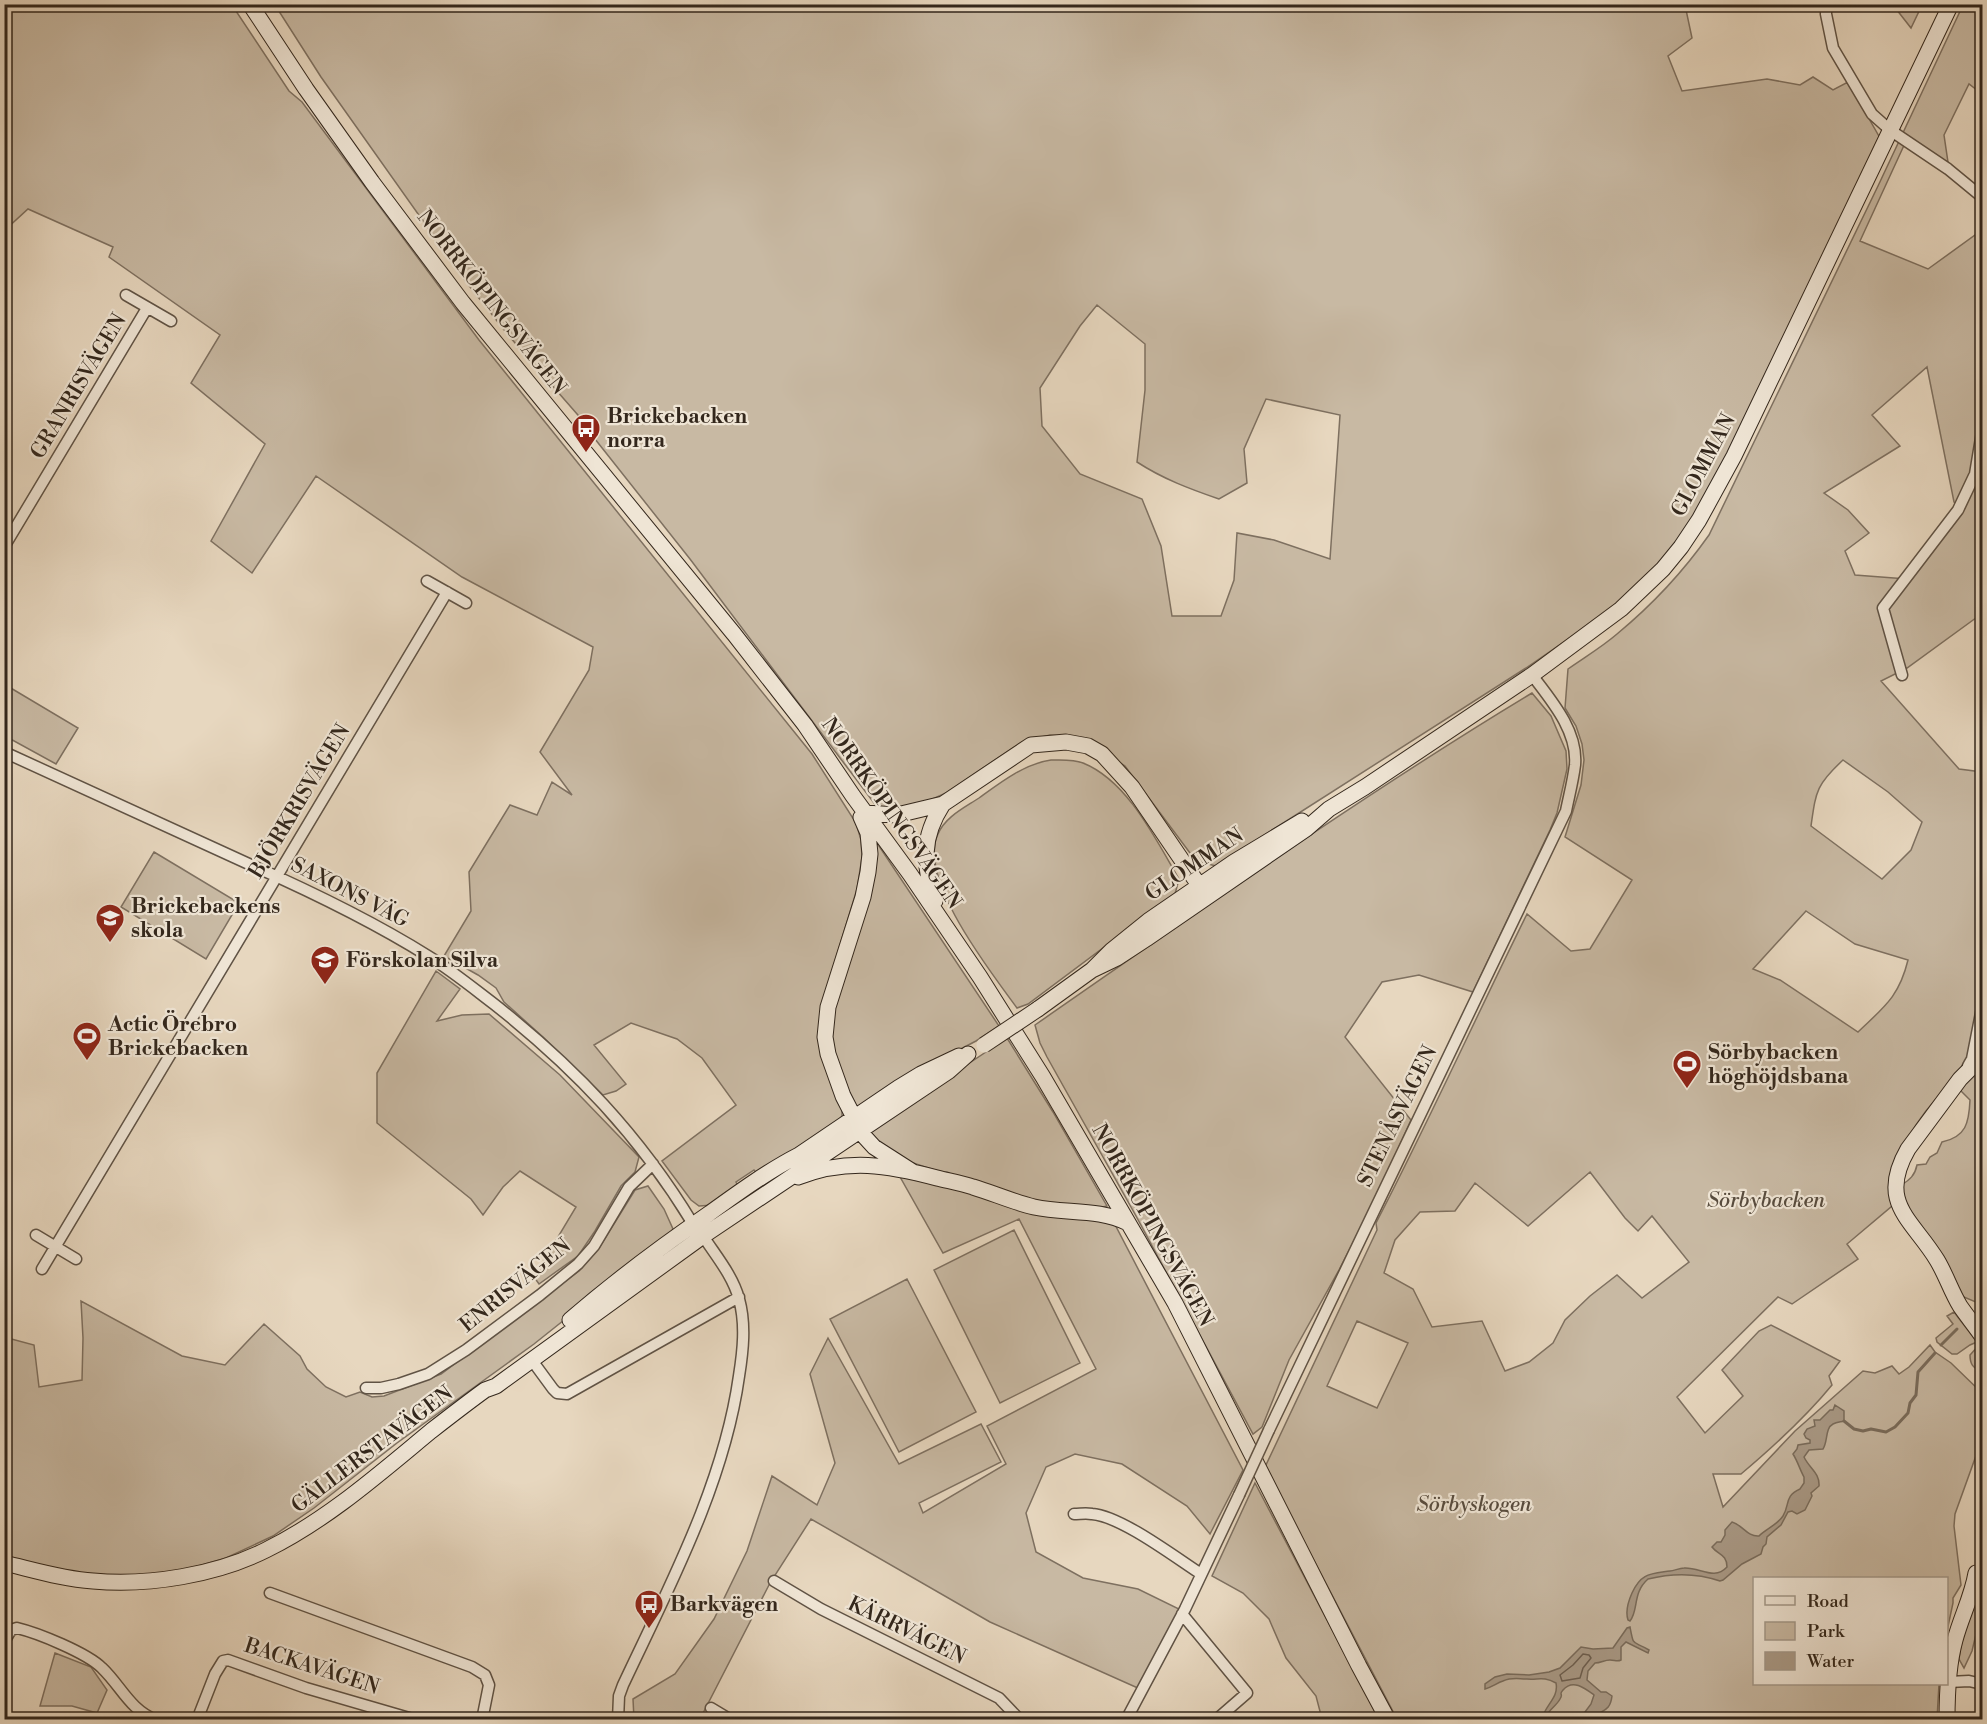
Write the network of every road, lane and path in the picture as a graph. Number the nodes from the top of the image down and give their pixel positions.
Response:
1 (250, 4) edge
2 (1826, 4) edge
3 (1951, 4) edge
4 (1890, 130) junction
5 (1983, 197) edge
6 (126, 295) dead end
7 (147, 308) junction
8 (171, 321) dead end
9 (1983, 432) edge
10 (4, 547) edge
11 (427, 581) dead end
12 (447, 592) junction
13 (466, 603) dead end
14 (1532, 675) junction
15 (1902, 675) dead end
16 (4, 752) edge
17 (853, 796) junction
18 (943, 804) junction
19 (865, 813) junction
20 (277, 876) junction
21 (1203, 891) junction
22 (940, 918) junction
23 (1983, 1008) edge
24 (1983, 1057) edge
25 (1960, 1079) junction
26 (857, 1124) junction
27 (653, 1164) junction
28 (913, 1172) junction
29 (781, 1183) junction
30 (1128, 1223) junction
31 (698, 1230) junction
32 (36, 1235) dead end
33 (55, 1247) junction
34 (76, 1259) dead end
35 (42, 1269) dead end
36 (739, 1297) junction
37 (1983, 1336) edge
38 (531, 1359) junction
39 (366, 1388) dead end
40 (485, 1390) junction
41 (1074, 1514) dead end
42 (4, 1563) edge
43 (1979, 1567) edge
44 (1201, 1574) junction
45 (774, 1581) dead end
46 (270, 1593) dead end
47 (1182, 1614) junction
48 (4, 1642) edge
49 (1949, 1682) junction
50 (1983, 1684) edge
51 (711, 1708) dead end
52 (156, 1719) edge
53 (197, 1719) edge
54 (416, 1719) edge
55 (482, 1719) edge
56 (618, 1719) edge
57 (731, 1719) edge
58 (1020, 1719) edge
59 (1126, 1719) edge
60 (1216, 1719) edge
61 (1388, 1719) edge
62 (1947, 1719) edge

1 - 17 main road, NORRKÖPINGSVÄGEN
2 - 4 street
3 - 4 main road, GLOMMAN
4 - 5 street
4 - 14 main road, GLOMMAN
6 - 7 street, GRANRISVÄGEN
7 - 8 street, GRANRISVÄGEN
7 - 10 street, GRANRISVÄGEN
9 - 15 street
11 - 12 street
12 - 13 street
12 - 20 street, BJÖRKRISVÄGEN
14 - 21 main road, GLOMMAN
14 - 44 street, STENÅSVÄGEN, bridge
16 - 20 street, SAXONS VÄG
17 - 19 main road, NORRKÖPINGSVÄGEN
17 - 26 main road
18 - 19 main road
18 - 21 main road
18 - 22 main road
19 - 22 main road, NORRKÖPINGSVÄGEN
20 - 27 street, SAXONS VÄG
20 - 33 street, BJÖRKRISVÄGEN
21 - 26 main road, GLOMMAN, bridge
22 - 30 main road, NORRKÖPINGSVÄGEN
23 - 25 street
24 - 25 main road
25 - 37 main road
26 - 28 main road
26 - 29 main road, GÄLLERSTAVÄGEN
26 - 31 main road, GÄLLERSTAVÄGEN
27 - 31 street, SAXONS VÄG
27 - 39 street, ENRISVÄGEN
28 - 29 main road
28 - 30 main road
29 - 31 main road, GÄLLERSTAVÄGEN
30 - 61 main road, NORRKÖPINGSVÄGEN
31 - 36 street, SAXONS VÄG
31 - 38 main road, GÄLLERSTAVÄGEN
31 - 40 main road, GÄLLERSTAVÄGEN
32 - 33 street
33 - 34 street
33 - 35 street, BJÖRKRISVÄGEN
36 - 38 street
36 - 56 street, SAXONS VÄG
38 - 40 main road, GÄLLERSTAVÄGEN
40 - 42 main road, GÄLLERSTAVÄGEN
41 - 44 street
43 - 49 main road
44 - 47 street, STENÅSVÄGEN
45 - 58 street, KÄRRVÄGEN
46 - 55 street
47 - 59 street, STENÅSVÄGEN
47 - 60 street
48 - 52 street
49 - 50 street
49 - 62 main road
51 - 57 street
53 - 54 street, BACKAVÄGEN

